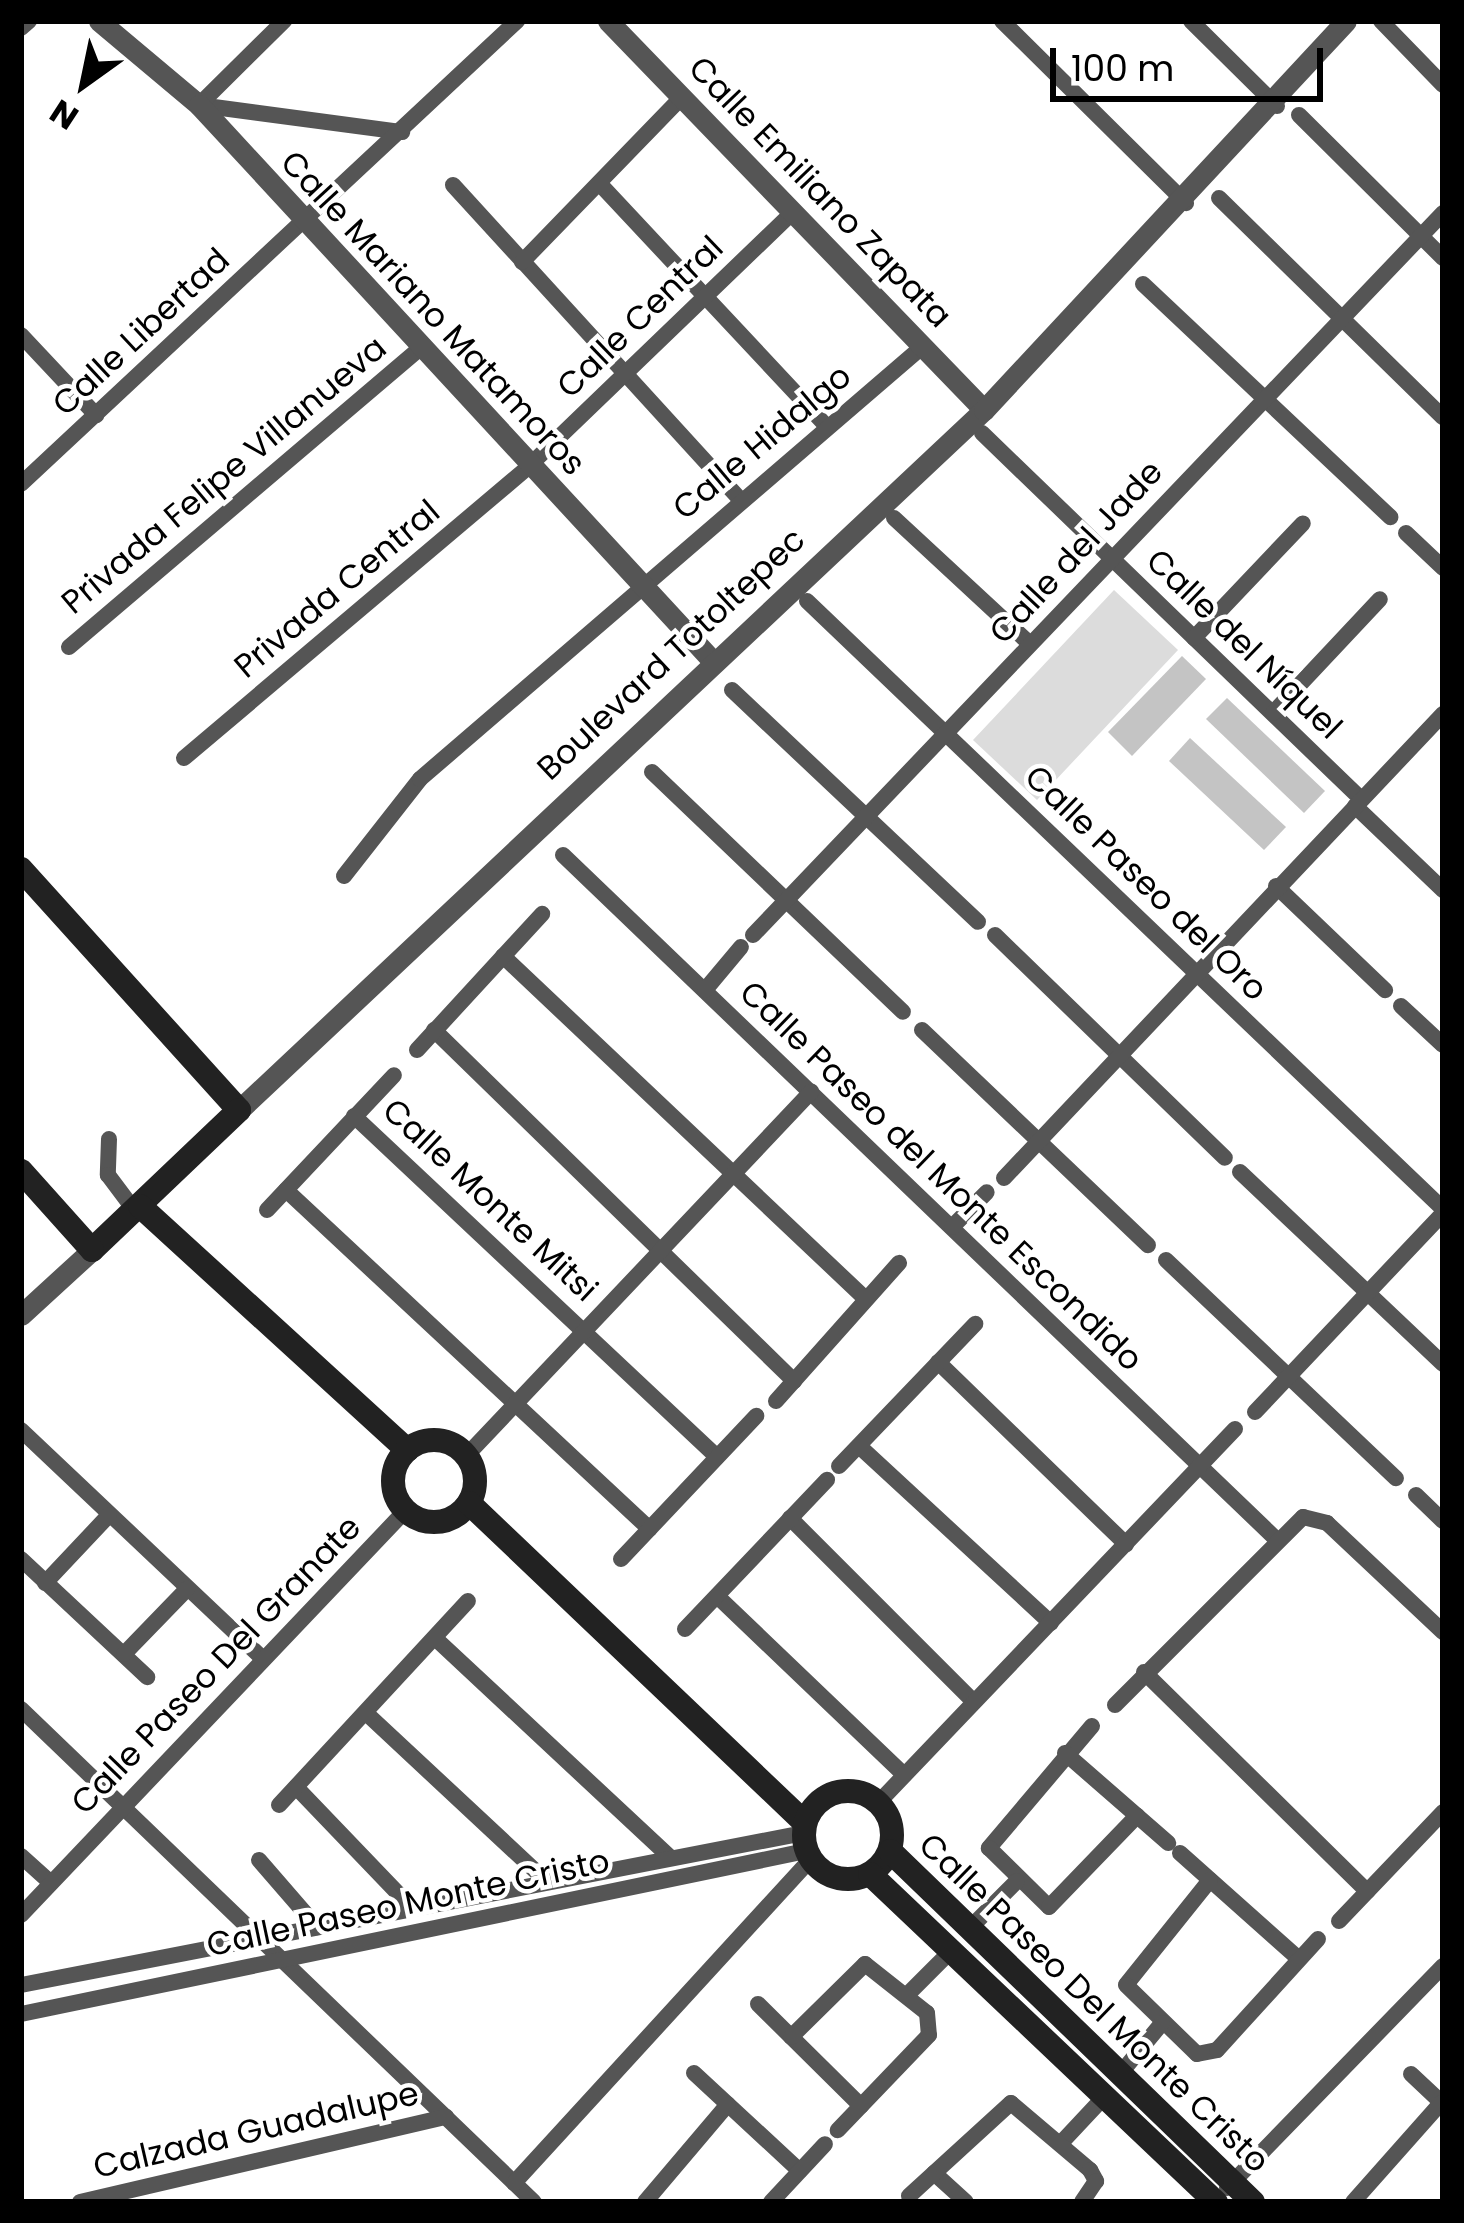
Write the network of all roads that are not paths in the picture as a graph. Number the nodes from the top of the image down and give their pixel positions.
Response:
1 (28, 21) edge
2 (99, 21) edge
3 (284, 21) edge
4 (517, 21) edge
5 (608, 21) edge
6 (1002, 21) edge
7 (1192, 21) edge
8 (1346, 21) edge
9 (1381, 21) edge
10 (21, 28) edge
11 (1443, 85) edge
12 (682, 97) junction
13 (199, 105) junction
14 (1277, 106) junction
15 (1299, 115) dead end
16 (402, 132) junction
17 (599, 183) junction
18 (453, 185) dead end
19 (1219, 198) dead end
20 (1186, 203) junction
21 (793, 212) junction
22 (1443, 213) edge
23 (302, 224) junction
24 (1420, 237) junction
25 (1443, 258) edge
26 (522, 262) junction
27 (1143, 284) dead end
28 (704, 297) junction
29 (1340, 318) junction
30 (21, 335) edge
31 (923, 346) junction
32 (419, 349) junction
33 (625, 375) junction
34 (1264, 396) junction
35 (984, 410) junction
36 (96, 415) junction
37 (1443, 417) edge
38 (826, 427) junction
39 (982, 433) dead end
40 (529, 466) junction
41 (21, 484) edge
42 (740, 499) junction
43 (1390, 517) dead end
44 (894, 518) dead end
45 (1303, 523) dead end
46 (1406, 533) dead end
47 (1112, 558) junction
48 (1443, 568) edge
49 (639, 583) junction
50 (1380, 599) dead end
51 (808, 601) dead end
52 (1194, 638) junction
53 (1030, 644) junction
54 (69, 647) dead end
55 (711, 659) junction
56 (732, 690) dead end
57 (1273, 713) junction
58 (1441, 721) edge
59 (946, 733) junction
60 (184, 758) dead end
61 (652, 772) dead end
62 (1358, 802) junction
63 (867, 816) junction
64 (563, 855) dead end
65 (21, 869) edge
66 (344, 876) dead end
67 (1276, 886) junction
68 (1443, 890) edge
69 (787, 899) junction
70 (542, 914) dead end
71 (979, 922) dead end
72 (995, 935) dead end
73 (503, 956) junction
74 (1195, 972) junction
75 (705, 990) junction
76 (1385, 990) dead end
77 (1402, 1006) dead end
78 (903, 1012) dead end
79 (434, 1030) junction
80 (922, 1030) dead end
81 (1443, 1045) edge
82 (417, 1050) dead end
83 (1118, 1055) junction
84 (394, 1075) dead end
85 (811, 1092) junction
86 (239, 1110) junction
87 (354, 1116) junction
88 (109, 1139) dead end
89 (1039, 1141) junction
90 (1225, 1158) dead end
91 (737, 1169) junction
92 (21, 1171) edge
93 (1240, 1172) dead end
94 (1004, 1178) dead end
95 (286, 1190) junction
96 (987, 1192) dead end
97 (137, 1208) junction
98 (267, 1210) dead end
99 (1443, 1211) edge
100 (952, 1227) junction
101 (1148, 1245) dead end
102 (661, 1249) junction
103 (92, 1250) junction
104 (1166, 1260) dead end
105 (899, 1263) dead end
106 (1369, 1292) junction
107 (866, 1299) junction
108 (21, 1315) edge
109 (975, 1324) dead end
110 (585, 1328) junction
111 (938, 1362) junction
112 (1443, 1364) edge
113 (1287, 1378) junction
114 (794, 1381) junction
115 (515, 1400) junction
116 (776, 1401) dead end
117 (1255, 1412) dead end
118 (756, 1416) dead end
119 (1234, 1429) dead end
120 (25, 1442) edge
121 (859, 1446) junction
122 (407, 1450) junction
123 (466, 1456) junction
124 (717, 1457) junction
125 (1200, 1467) junction
126 (1396, 1478) dead end
127 (1415, 1496) dead end
128 (469, 1503) junction
129 (406, 1510) junction
130 (109, 1515) junction
131 (790, 1518) junction
132 (1443, 1521) edge
133 (649, 1529) junction
134 (1277, 1540) junction
135 (1126, 1544) junction
136 (21, 1558) edge
137 (621, 1559) dead end
138 (45, 1583) junction
139 (187, 1589) junction
140 (717, 1596) junction
141 (468, 1601) dead end
142 (1051, 1623) junction
143 (685, 1629) dead end
144 (1443, 1632) edge
145 (436, 1639) junction
146 (124, 1654) junction
147 (263, 1659) junction
148 (1144, 1672) junction
149 (147, 1677) dead end
150 (974, 1702) junction
151 (1114, 1705) dead end
152 (21, 1709) edge
153 (366, 1714) junction
154 (1092, 1726) dead end
155 (1065, 1753) junction
156 (904, 1775) junction
157 (296, 1787) junction
158 (878, 1803) junction
159 (279, 1805) dead end
160 (123, 1807) junction
161 (1443, 1812) edge
162 (1137, 1816) junction
163 (807, 1842) junction
164 (890, 1851) junction
165 (21, 1856) edge
166 (669, 1856) junction
167 (259, 1860) dead end
168 (870, 1874) junction
169 (1210, 1880) junction
170 (546, 1881) junction
171 (1017, 1881) junction
172 (51, 1883) junction
173 (1367, 1891) junction
174 (412, 1909) junction
175 (21, 1915) edge
176 (1339, 1922) dead end
177 (317, 1927) junction
178 (259, 1937) junction
179 (1318, 1939) dead end
180 (960, 1940) junction
181 (1299, 1959) junction
182 (282, 1960) junction
183 (1443, 1966) edge
184 (21, 1985) edge
185 (908, 1994) junction
186 (758, 2004) dead end
187 (21, 2014) edge
188 (1162, 2023) junction
189 (791, 2036) junction
190 (694, 2073) dead end
191 (1120, 2074) junction
192 (1411, 2074) dead end
193 (1106, 2096) junction
194 (1442, 2103) edge
195 (728, 2104) junction
196 (861, 2106) junction
197 (446, 2117) junction
198 (1062, 2142) junction
199 (800, 2171) junction
200 (934, 2173) junction
201 (514, 2183) junction
202 (909, 2196) dead end
203 (1220, 2197) edge
204 (80, 2202) edge
205 (534, 2202) edge
206 (644, 2202) edge
207 (771, 2202) edge
208 (966, 2202) edge
209 (1082, 2202) edge
210 (1253, 2202) edge
211 (1353, 2202) edge

1 - 10 street
2 - 13 street, Calle Mariano Matamoros
3 - 13 street
4 - 16 street, Calle Libertad
5 - 12 street, Calle Emiliano Zapata
6 - 20 street
7 - 14 street
8 - 14 street, Boulevard Totoltepec
9 - 11 street
12 - 17 street
12 - 21 street, Calle Emiliano Zapata
13 - 16 street
13 - 23 street, Calle Mariano Matamoros
14 - 20 street, Boulevard Totoltepec
15 - 24 street
16 - 23 street, Calle Libertad
17 - 26 street
17 - 28 street
18 - 26 street
19 - 29 street
20 - 35 street, Boulevard Totoltepec
21 - 28 street, Calle Central
21 - 31 street, Calle Emiliano Zapata
22 - 24 street, Calle del Jade
23 - 32 street, Calle Mariano Matamoros
23 - 36 street, Calle Libertad
24 - 25 street
24 - 29 street, Calle del Jade
26 - 33 street
27 - 34 street
28 - 33 street, Calle Central
28 - 38 street
29 - 34 street, Calle del Jade
29 - 37 street
30 - 36 street
31 - 35 street, Calle Emiliano Zapata
31 - 38 street, Calle Hidalgo
32 - 40 street, Calle Mariano Matamoros
32 - 54 street, Privada Felipe Villanueva
33 - 40 street, Calle Central
33 - 42 street
34 - 43 street
34 - 47 street, Calle del Jade
35 - 55 street, Boulevard Totoltepec
36 - 41 street, Calle Libertad
38 - 42 street, Calle Hidalgo
39 - 47 street, Calle del Níquel
40 - 49 street, Calle Mariano Matamoros
40 - 60 street, Privada Central
42 - 49 street, Calle Hidalgo
44 - 53 street
45 - 52 street
46 - 48 street
47 - 52 street, Calle del Níquel
47 - 53 street, Calle del Jade
49 - 55 street, Calle Mariano Matamoros
49 - 66 street, Calle Hidalgo
50 - 57 street
51 - 59 street, Calle Paseo del Oro
52 - 57 street, Calle del Níquel
53 - 59 street, Calle del Jade
55 - 86 street, Boulevard Totoltepec
56 - 63 street
57 - 62 street, Calle del Níquel
58 - 62 street
59 - 63 street, Calle del Jade
59 - 74 street, Calle Paseo del Oro
61 - 69 street
62 - 67 street
62 - 68 street, Calle del Níquel
63 - 69 street, Calle del Jade
63 - 71 street
64 - 75 street, Calle Paseo del Monte Escondido
65 - 86 main road
67 - 74 street
67 - 76 street
69 - 75 street, Calle del Jade
69 - 78 street
70 - 73 street
72 - 83 street
73 - 79 street
73 - 91 street
74 - 83 street
74 - 99 street, Calle Paseo del Oro
75 - 85 street, Calle Paseo del Monte Escondido
77 - 81 street
79 - 82 street
79 - 102 street
80 - 89 street
83 - 89 street
83 - 90 street
84 - 87 street
85 - 91 street
85 - 100 street, Calle Paseo del Monte Escondido
86 - 97 main road, Boulevard Totoltepec
87 - 95 street
87 - 110 street, Calle Monte Mitsi
88 - 97 street
89 - 94 street
89 - 101 street
91 - 102 street
91 - 107 street
92 - 103 main road
93 - 106 street
95 - 98 street
95 - 115 street
96 - 100 street
97 - 103 main road, Boulevard Totoltepec
97 - 122 main road
99 - 106 street
100 - 125 street, Calle Paseo del Monte Escondido
102 - 110 street
102 - 114 street
103 - 108 street, Boulevard Totoltepec
104 - 113 street
105 - 107 street
106 - 112 street
106 - 113 street
107 - 114 street
109 - 111 street
110 - 115 street
110 - 124 street, Calle Monte Mitsi
111 - 121 street
111 - 135 street
113 - 117 street
113 - 126 street
114 - 116 street
115 - 123 street
115 - 133 street
118 - 124 street
119 - 125 street
120 - 130 street
121 - 131 street
121 - 142 street
122 - 123 main road
122 - 129 main road
123 - 128 main road
124 - 133 street
125 - 134 street, Calle Paseo del Monte Escondido
125 - 135 street
127 - 132 street
128 - 129 main road
128 - 163 main road
129 - 147 street, Calle Paseo Del Granate
130 - 138 street
130 - 139 street
131 - 140 street
131 - 150 street
133 - 137 street
134 - 144 street
134 - 148 street
135 - 142 street
136 - 138 street
138 - 146 street
139 - 146 street
139 - 147 street
140 - 143 street
140 - 156 street
141 - 145 street
142 - 150 street
145 - 153 street
145 - 166 street
146 - 149 street
147 - 160 street, Calle Paseo Del Granate
148 - 151 street
148 - 173 street
150 - 156 street
152 - 160 street
153 - 157 street
153 - 170 street
154 - 155 street
155 - 162 street
155 - 171 street
156 - 158 street
157 - 159 street
157 - 174 street
158 - 163 main road
158 - 164 main road
160 - 172 street, Calle Paseo Del Granate
160 - 178 street
161 - 173 street
162 - 169 street
162 - 171 street
163 - 166 street, Calle Paseo Monte Cristo
163 - 168 main road
163 - 182 street, Calle Paseo Monte Cristo
163 - 201 street
164 - 168 main road
164 - 180 main road, Calle Paseo Del Monte Cristo
165 - 172 street
166 - 170 street, Calle Paseo Monte Cristo
167 - 177 street
168 - 180 main road, Calle Paseo Del Monte Cristo
169 - 181 street
169 - 188 street
170 - 174 street, Calle Paseo Monte Cristo
171 - 180 street
172 - 175 street, Calle Paseo Del Granate
173 - 176 street
174 - 177 street, Calle Paseo Monte Cristo
177 - 178 street, Calle Paseo Monte Cristo
178 - 182 street
178 - 184 street, Calle Paseo Monte Cristo
179 - 181 street
180 - 185 street
180 - 191 main road, Calle Paseo Del Monte Cristo
180 - 193 main road, Calle Paseo Del Monte Cristo
181 - 188 street
182 - 187 street, Calle Paseo Monte Cristo
182 - 197 street
183 - 203 street
185 - 189 street
185 - 196 street
186 - 189 street
188 - 191 street
189 - 196 street
190 - 195 street
191 - 203 main road, Calle Paseo Del Monte Cristo
192 - 194 street
193 - 198 street
193 - 203 main road, Calle Paseo Del Monte Cristo
194 - 211 street
195 - 199 street
195 - 206 street
196 - 199 street
197 - 201 street
197 - 204 street, Calzada Guadalupe
198 - 200 street
198 - 209 street
199 - 207 street
200 - 202 street
200 - 208 street
201 - 205 street
203 - 210 main road, Calle Paseo Del Monte Cristo

